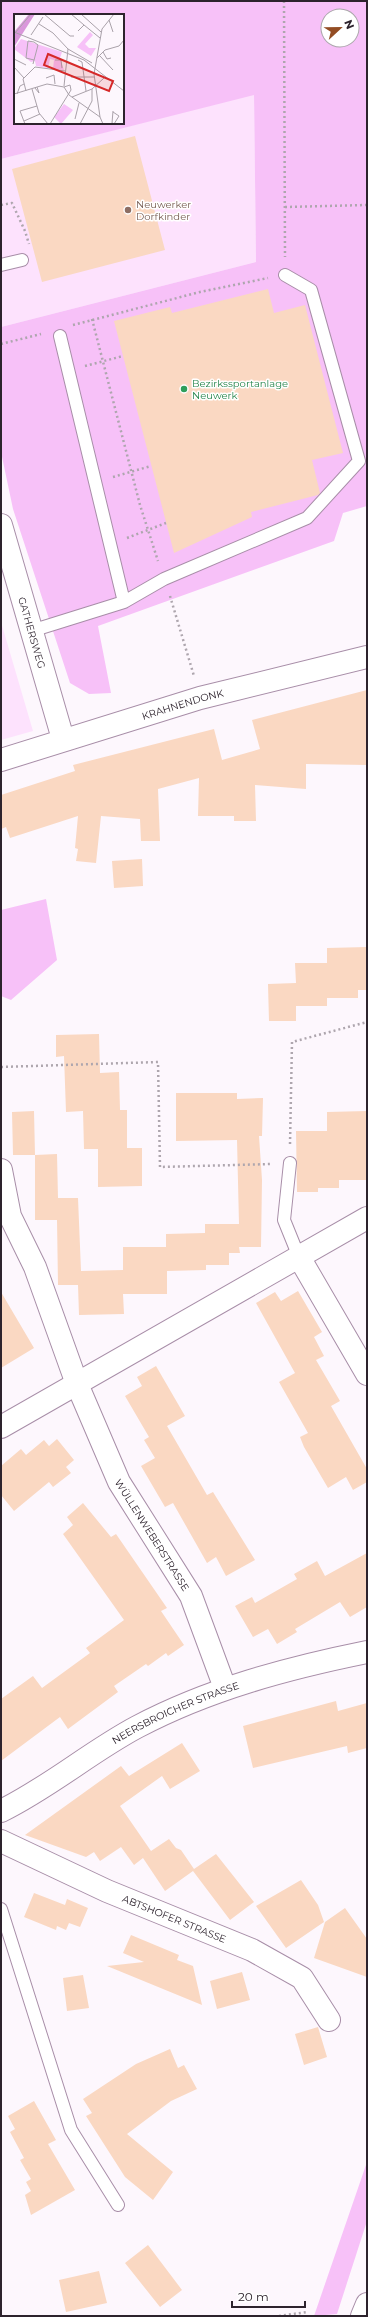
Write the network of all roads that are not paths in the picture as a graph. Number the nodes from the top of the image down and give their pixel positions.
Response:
1 (22, 260) road end
2 (1, 265) edge
3 (285, 275) road end
4 (63, 332) road end
5 (1, 525) edge
6 (124, 602) junction
7 (31, 631) junction
8 (367, 657) edge
9 (63, 739) junction
10 (1, 760) edge
11 (290, 1163) road end
12 (1, 1170) edge
13 (367, 1218) edge
14 (299, 1258) junction
15 (367, 1374) edge
16 (77, 1384) junction
17 (1, 1427) edge
18 (367, 1652) edge
19 (225, 1688) junction
20 (1, 1811) edge
21 (1, 1841) edge
22 (1, 1908) edge
23 (329, 2020) dead end
24 (118, 2205) dead end
25 (367, 2304) edge
26 (362, 2316) edge

1 - 2 lane
3 - 6 lane
4 - 6 lane
5 - 7 street, GATHERSWEG
6 - 7 lane
7 - 9 street, GATHERSWEG
8 - 9 street, KRAHNENDONK
9 - 10 street, KRAHNENDONK
11 - 14 lane
12 - 16 street, WÜLLENWEBERSTRASSE
13 - 14 street
14 - 15 street
14 - 16 street
16 - 17 street
16 - 19 street, WÜLLENWEBERSTRASSE
18 - 19 street, NEERSBROICHER STRASSE
19 - 20 street, NEERSBROICHER STRASSE
21 - 23 street, ABTSHOFER STRASSE
22 - 24 lane
25 - 26 street

